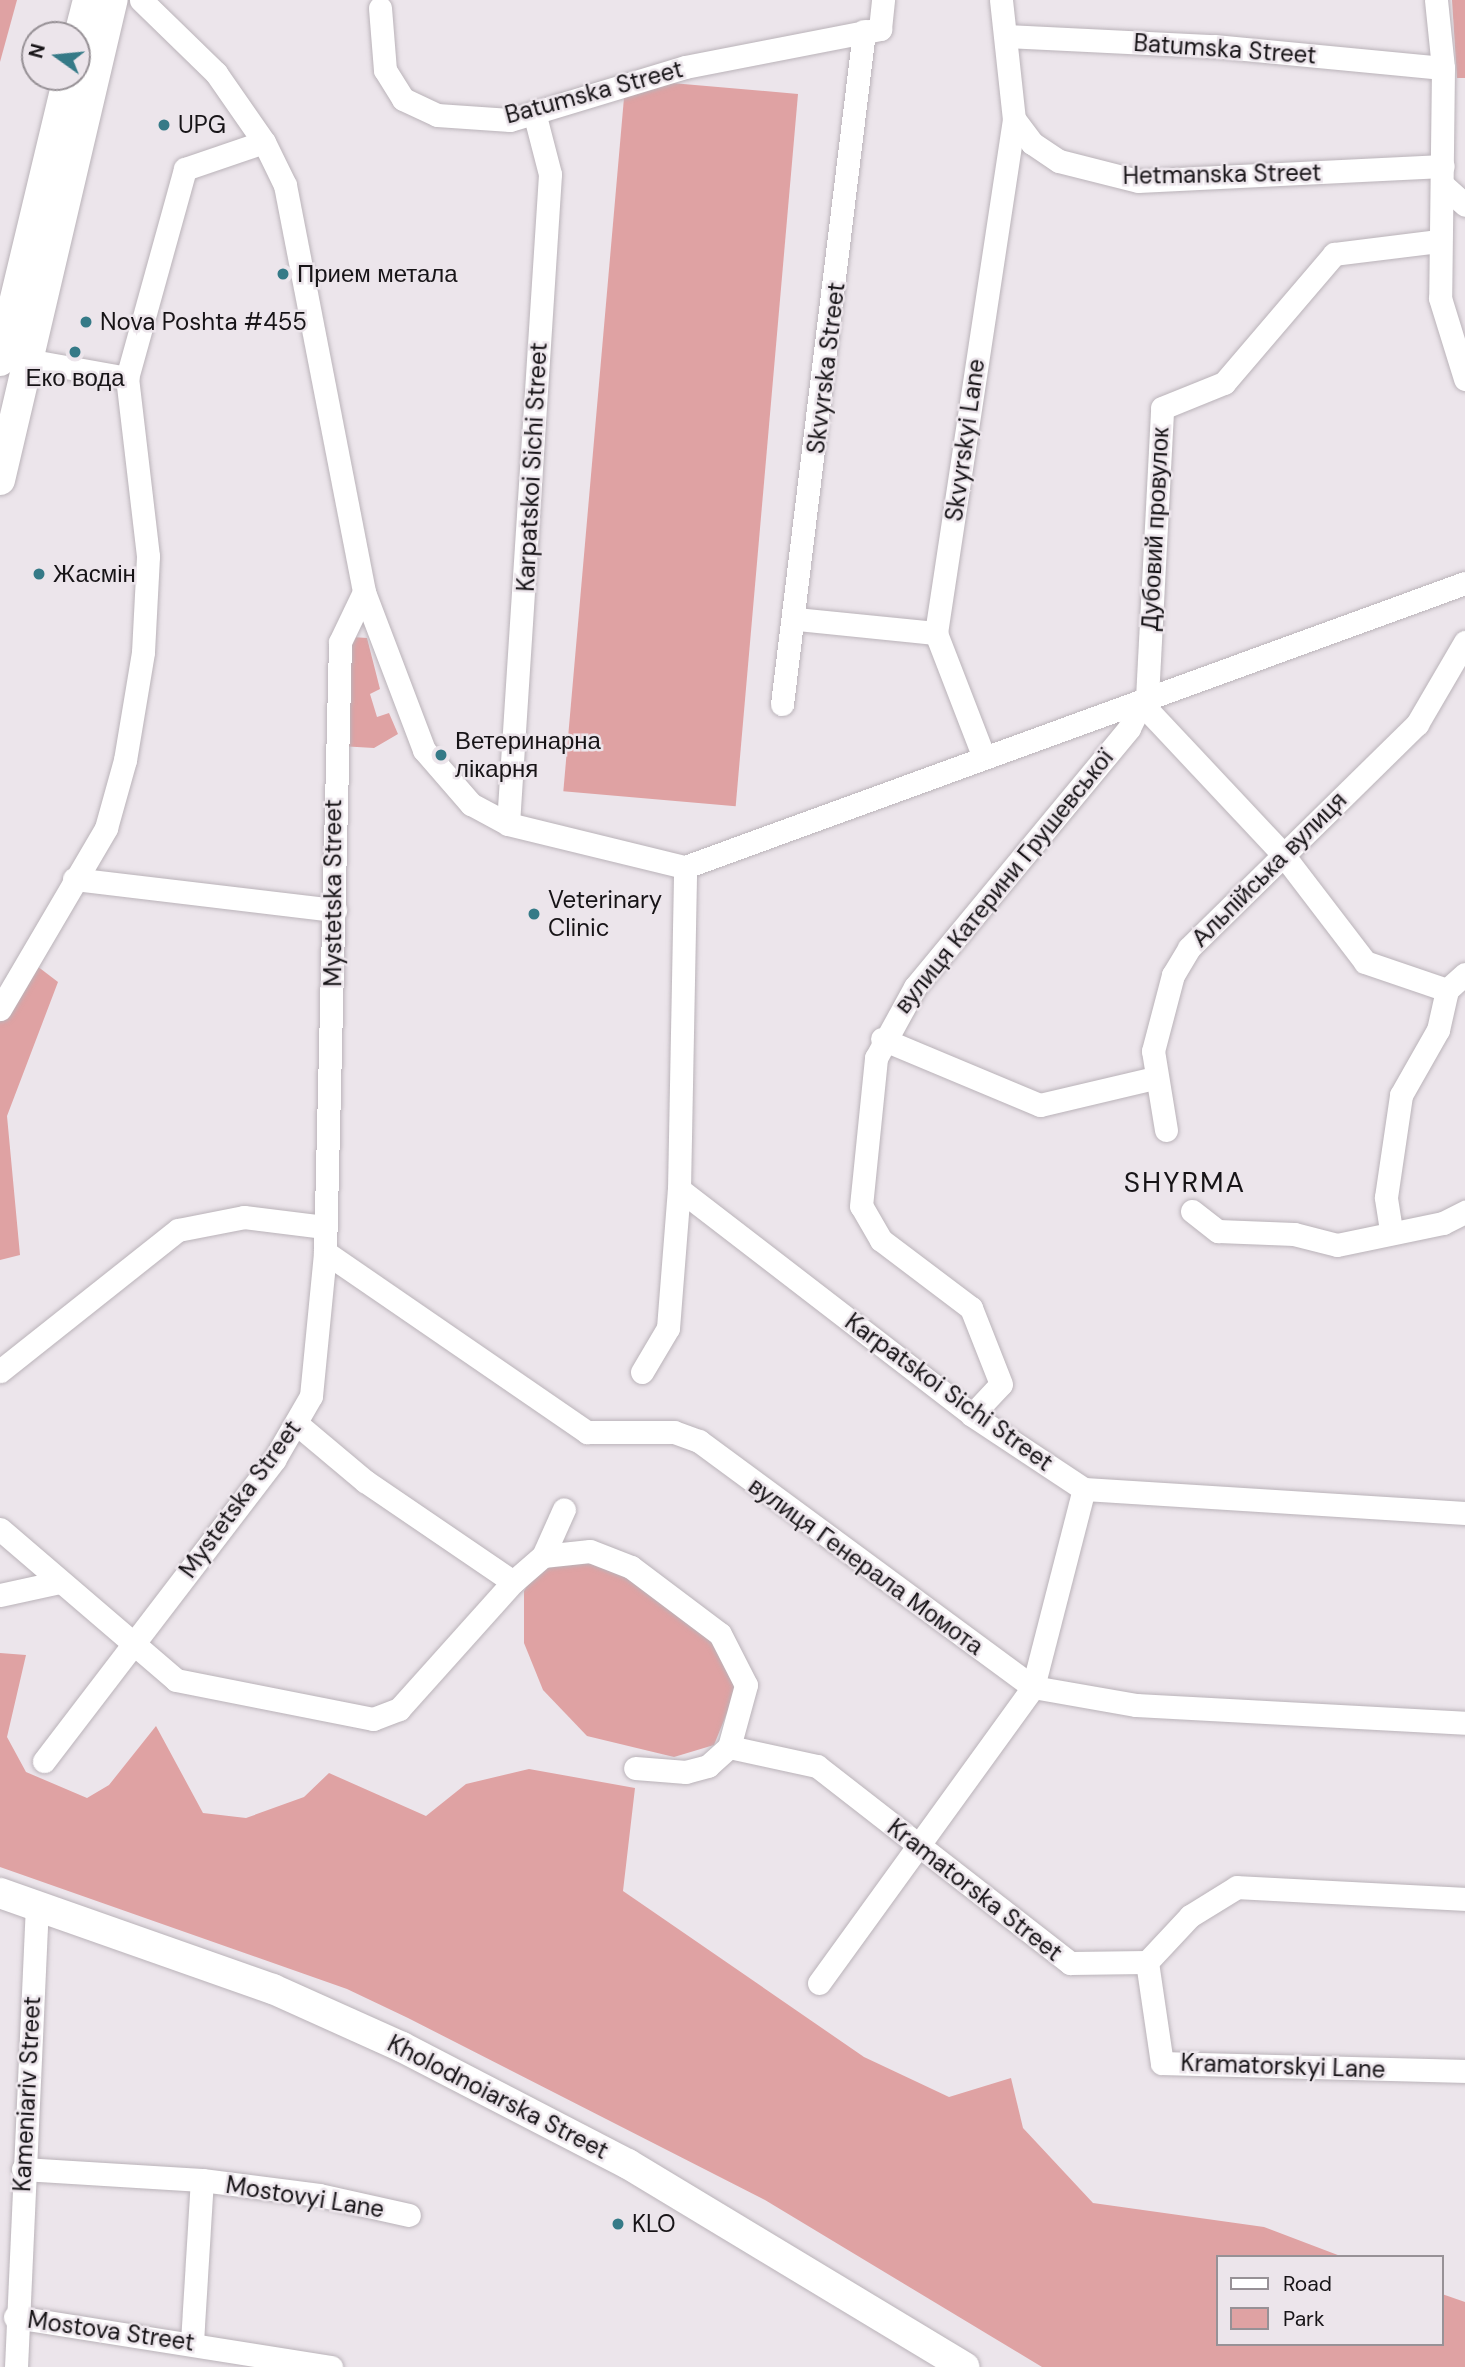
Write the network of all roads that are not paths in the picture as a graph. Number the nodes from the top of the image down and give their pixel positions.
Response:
1 (88, 0) edge
2 (113, 0) edge
3 (141, 0) edge
4 (884, 0) edge
5 (1001, 0) edge
6 (1436, 0) edge
7 (380, 8) dead end
8 (83, 21) edge
9 (872, 30) junction
10 (1006, 36) junction
11 (1443, 68) junction
12 (65, 91) edge
13 (534, 112) junction
14 (1014, 118) junction
15 (264, 142) junction
16 (1443, 176) junction
17 (1465, 205) edge
18 (1439, 241) junction
19 (14, 361) edge
20 (127, 378) junction
21 (1465, 379) edge
22 (0, 480) edge
23 (1465, 583) edge
24 (364, 592) junction
25 (797, 619) junction
26 (936, 633) junction
27 (1465, 642) edge
28 (1144, 701) junction
29 (782, 704) dead end
30 (983, 755) junction
31 (508, 824) junction
32 (1281, 852) junction
33 (685, 867) junction
34 (74, 879) junction
35 (335, 910) junction
36 (1465, 974) edge
37 (1447, 990) junction
38 (0, 1009) edge
39 (882, 1039) junction
40 (1154, 1078) junction
41 (1166, 1130) dead end
42 (679, 1189) junction
43 (1192, 1211) dead end
44 (1465, 1212) edge
45 (324, 1227) junction
46 (1391, 1230) junction
47 (325, 1252) junction
48 (0, 1371) edge
49 (642, 1372) dead end
50 (972, 1415) junction
51 (297, 1424) junction
52 (1084, 1489) junction
53 (564, 1509) dead end
54 (1465, 1513) edge
55 (0, 1529) edge
56 (543, 1556) junction
57 (60, 1582) junction
58 (513, 1582) junction
59 (0, 1595) edge
60 (131, 1644) junction
61 (1033, 1687) junction
62 (1465, 1723) edge
63 (729, 1747) junction
64 (44, 1762) dead end
65 (635, 1768) dead end
66 (921, 1849) junction
67 (0, 1893) edge
68 (1465, 1899) edge
69 (37, 1905) junction
70 (1147, 1962) junction
71 (819, 1983) dead end
72 (1465, 2071) edge
73 (23, 2169) junction
74 (202, 2180) junction
75 (409, 2215) dead end
76 (15, 2317) junction
77 (192, 2342) junction
78 (16, 2367) edge
79 (331, 2367) edge
80 (965, 2367) edge

1 - 8 main road
2 - 19 main road
3 - 15 street
4 - 9 street, Skvyrska Street
5 - 10 street
6 - 11 street
7 - 13 street, Batumska Street
9 - 13 street, Batumska Street
9 - 25 street, Skvyrska Street
10 - 11 street, Batumska Street
10 - 14 street
11 - 16 street
12 - 19 main road
13 - 31 street, Karpatskoi Sichi Street
14 - 16 street, Hetmanska Street
14 - 26 street, Skvyrskyi Lane
15 - 20 street
15 - 24 street
16 - 17 street
16 - 18 street
18 - 21 street
18 - 28 street, Дубовий провулок
19 - 20 street
19 - 22 main road
20 - 34 street
23 - 28 street, вулиця Катерини Грушевської
24 - 31 street
24 - 35 street, Mystetska Street
25 - 26 street
25 - 29 street, Skvyrska Street
26 - 30 street, Skvyrskyi Lane
27 - 32 street, Альпійська вулиця
28 - 30 street, вулиця Катерини Грушевської
28 - 32 street
28 - 39 street, вулиця Катерини Грушевської
30 - 33 street, вулиця Катерини Грушевської
31 - 33 street
32 - 37 street
32 - 40 street, Альпійська вулиця
33 - 42 street
34 - 35 street
34 - 38 street
35 - 45 street, Mystetska Street
36 - 37 street
37 - 46 street
39 - 40 street
39 - 50 street, вулиця Катерини Грушевської
40 - 41 street, Альпійська вулиця
42 - 49 street
42 - 50 street, Karpatskoi Sichi Street
43 - 46 street
44 - 46 street
45 - 47 street, Mystetska Street
45 - 48 street
47 - 51 street, Mystetska Street
47 - 61 street, вулиця Генерала Момота
50 - 52 street, Karpatskoi Sichi Street
51 - 58 street
51 - 60 street, Mystetska Street
52 - 54 street, Karpatskoi Sichi Street
52 - 61 street
53 - 56 street
55 - 57 street
56 - 58 street
56 - 63 street
57 - 59 street
57 - 60 street
58 - 60 street
60 - 64 street, Mystetska Street
61 - 62 street, вулиця Генерала Момота
61 - 66 street
63 - 65 street
63 - 66 street, Kramatorska Street
66 - 70 street, Kramatorska Street
66 - 71 street
67 - 69 main road, Kholodnoiarska Street
68 - 70 street
69 - 73 street, Kameniariv Street
69 - 80 main road, Kholodnoiarska Street
70 - 72 street, Kramatorskyi Lane
73 - 74 street, Mostovyi Lane
73 - 76 street, Kameniariv Street
74 - 75 street, Mostovyi Lane
74 - 77 street, Mostovyi Lane
76 - 77 street, Mostova Street
76 - 78 street, Kameniariv Street
77 - 79 street, Mostova Street

